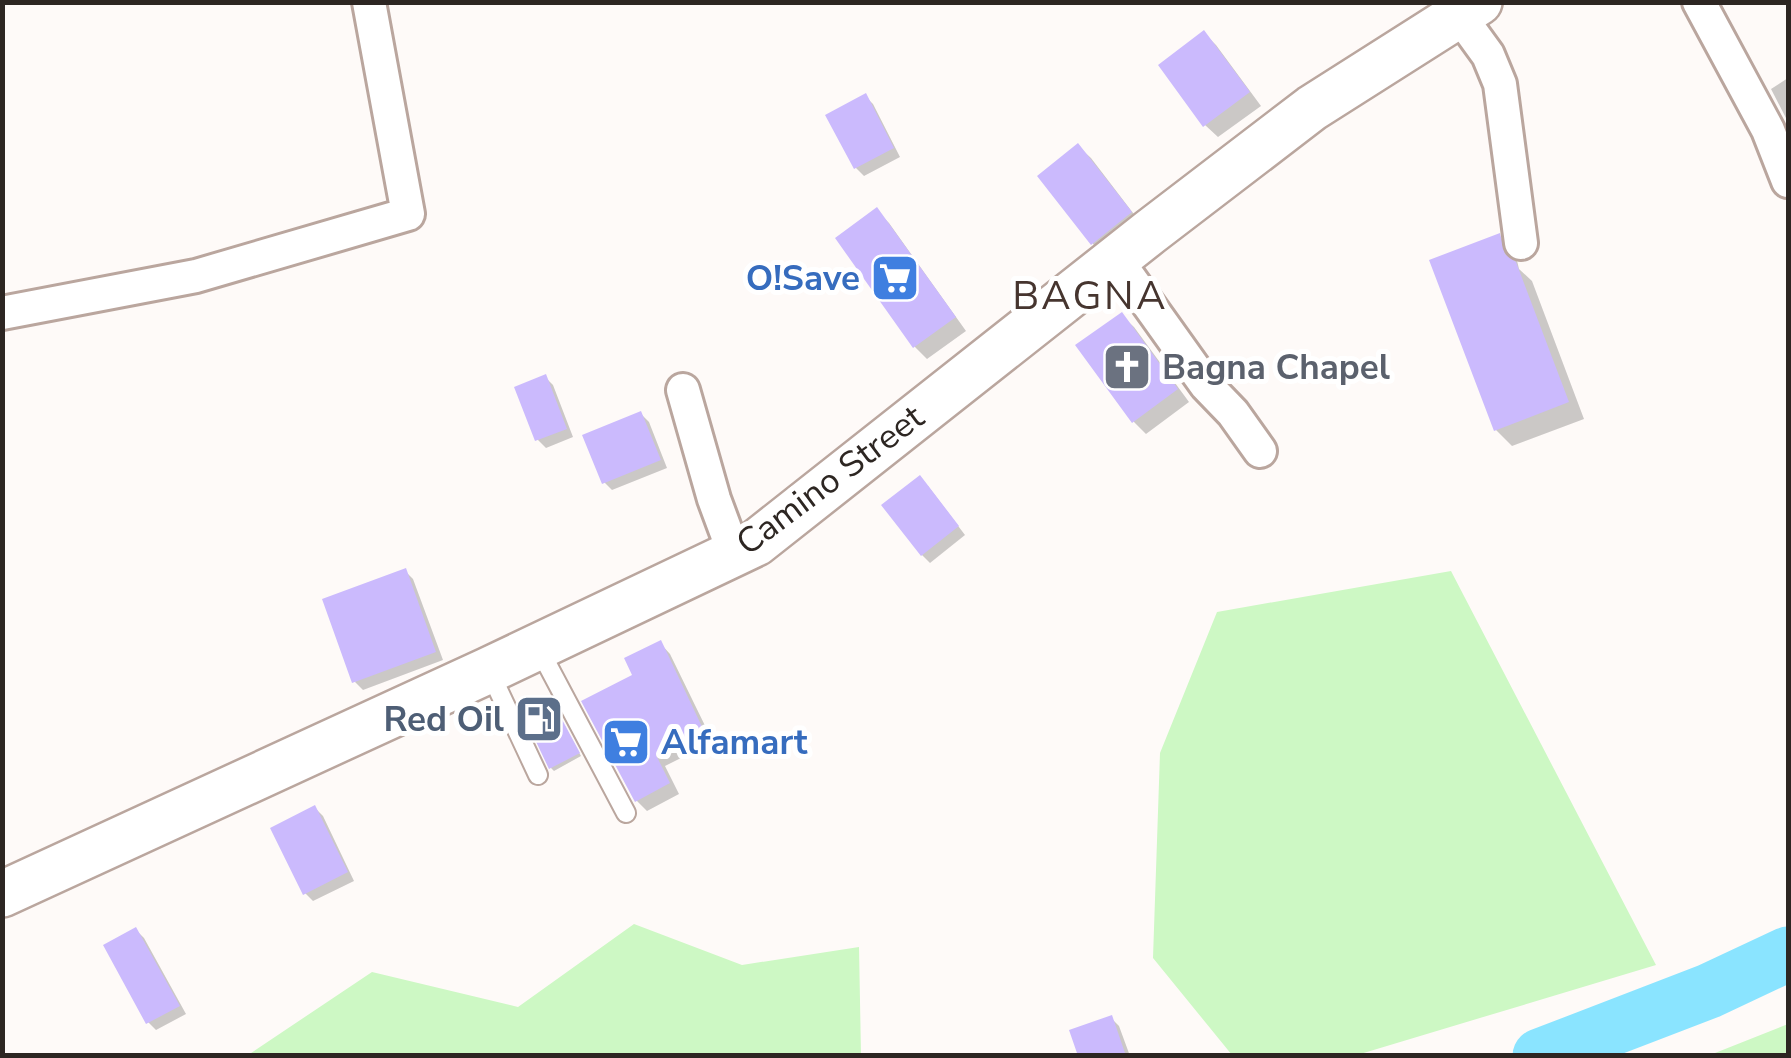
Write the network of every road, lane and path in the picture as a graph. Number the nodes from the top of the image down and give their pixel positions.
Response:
1 (370, 2) edge
2 (1699, 2) edge
3 (1464, 7) edge
4 (1788, 182) edge
5 (1521, 243) dead end
6 (1116, 259) junction
7 (2, 313) edge
8 (682, 390) dead end
9 (1260, 451) dead end
10 (734, 553) junction
11 (538, 647) junction
12 (487, 671) junction
13 (538, 775) dead end
14 (626, 813) dead end
15 (2, 894) edge

1 - 7 street
2 - 4 street
3 - 5 street
3 - 6 main road, Camino Street
6 - 9 street
6 - 10 main road, Camino Street
8 - 10 street
10 - 11 main road, Camino Street
11 - 12 main road, Camino Street
11 - 14 lane
12 - 13 lane
12 - 15 main road, Camino Street

